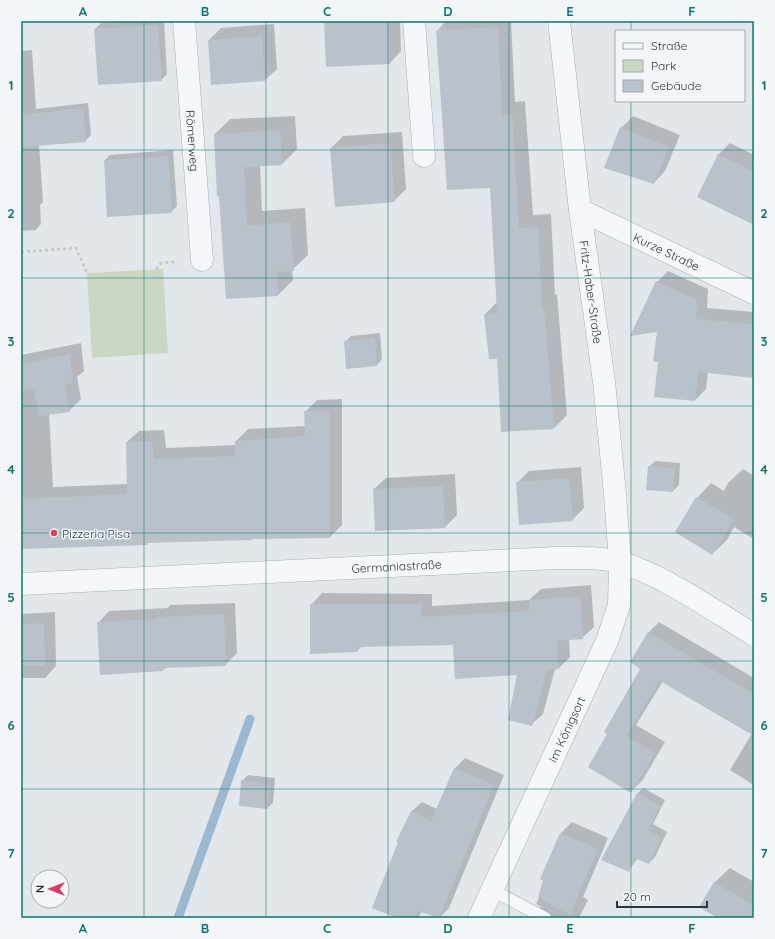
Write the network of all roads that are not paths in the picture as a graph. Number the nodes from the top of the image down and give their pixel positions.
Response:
1 (184, 21) edge
2 (414, 21) edge
3 (559, 21) edge
4 (424, 156) dead end
5 (580, 210) junction
6 (202, 260) dead end
7 (754, 293) edge
8 (620, 563) junction
9 (21, 584) edge
10 (754, 635) edge
11 (492, 890) junction
12 (479, 918) edge
13 (545, 918) edge

1 - 6 street, Römerweg
2 - 4 street
3 - 5 street, Fritz-Haber-Straße
5 - 7 street, Kurze Straße
5 - 8 street, Fritz-Haber-Straße
8 - 9 street, Germaniastraße
8 - 10 street, Germaniastraße
8 - 11 street, Im Königsort
11 - 12 street, Im Königsort
11 - 13 lane

